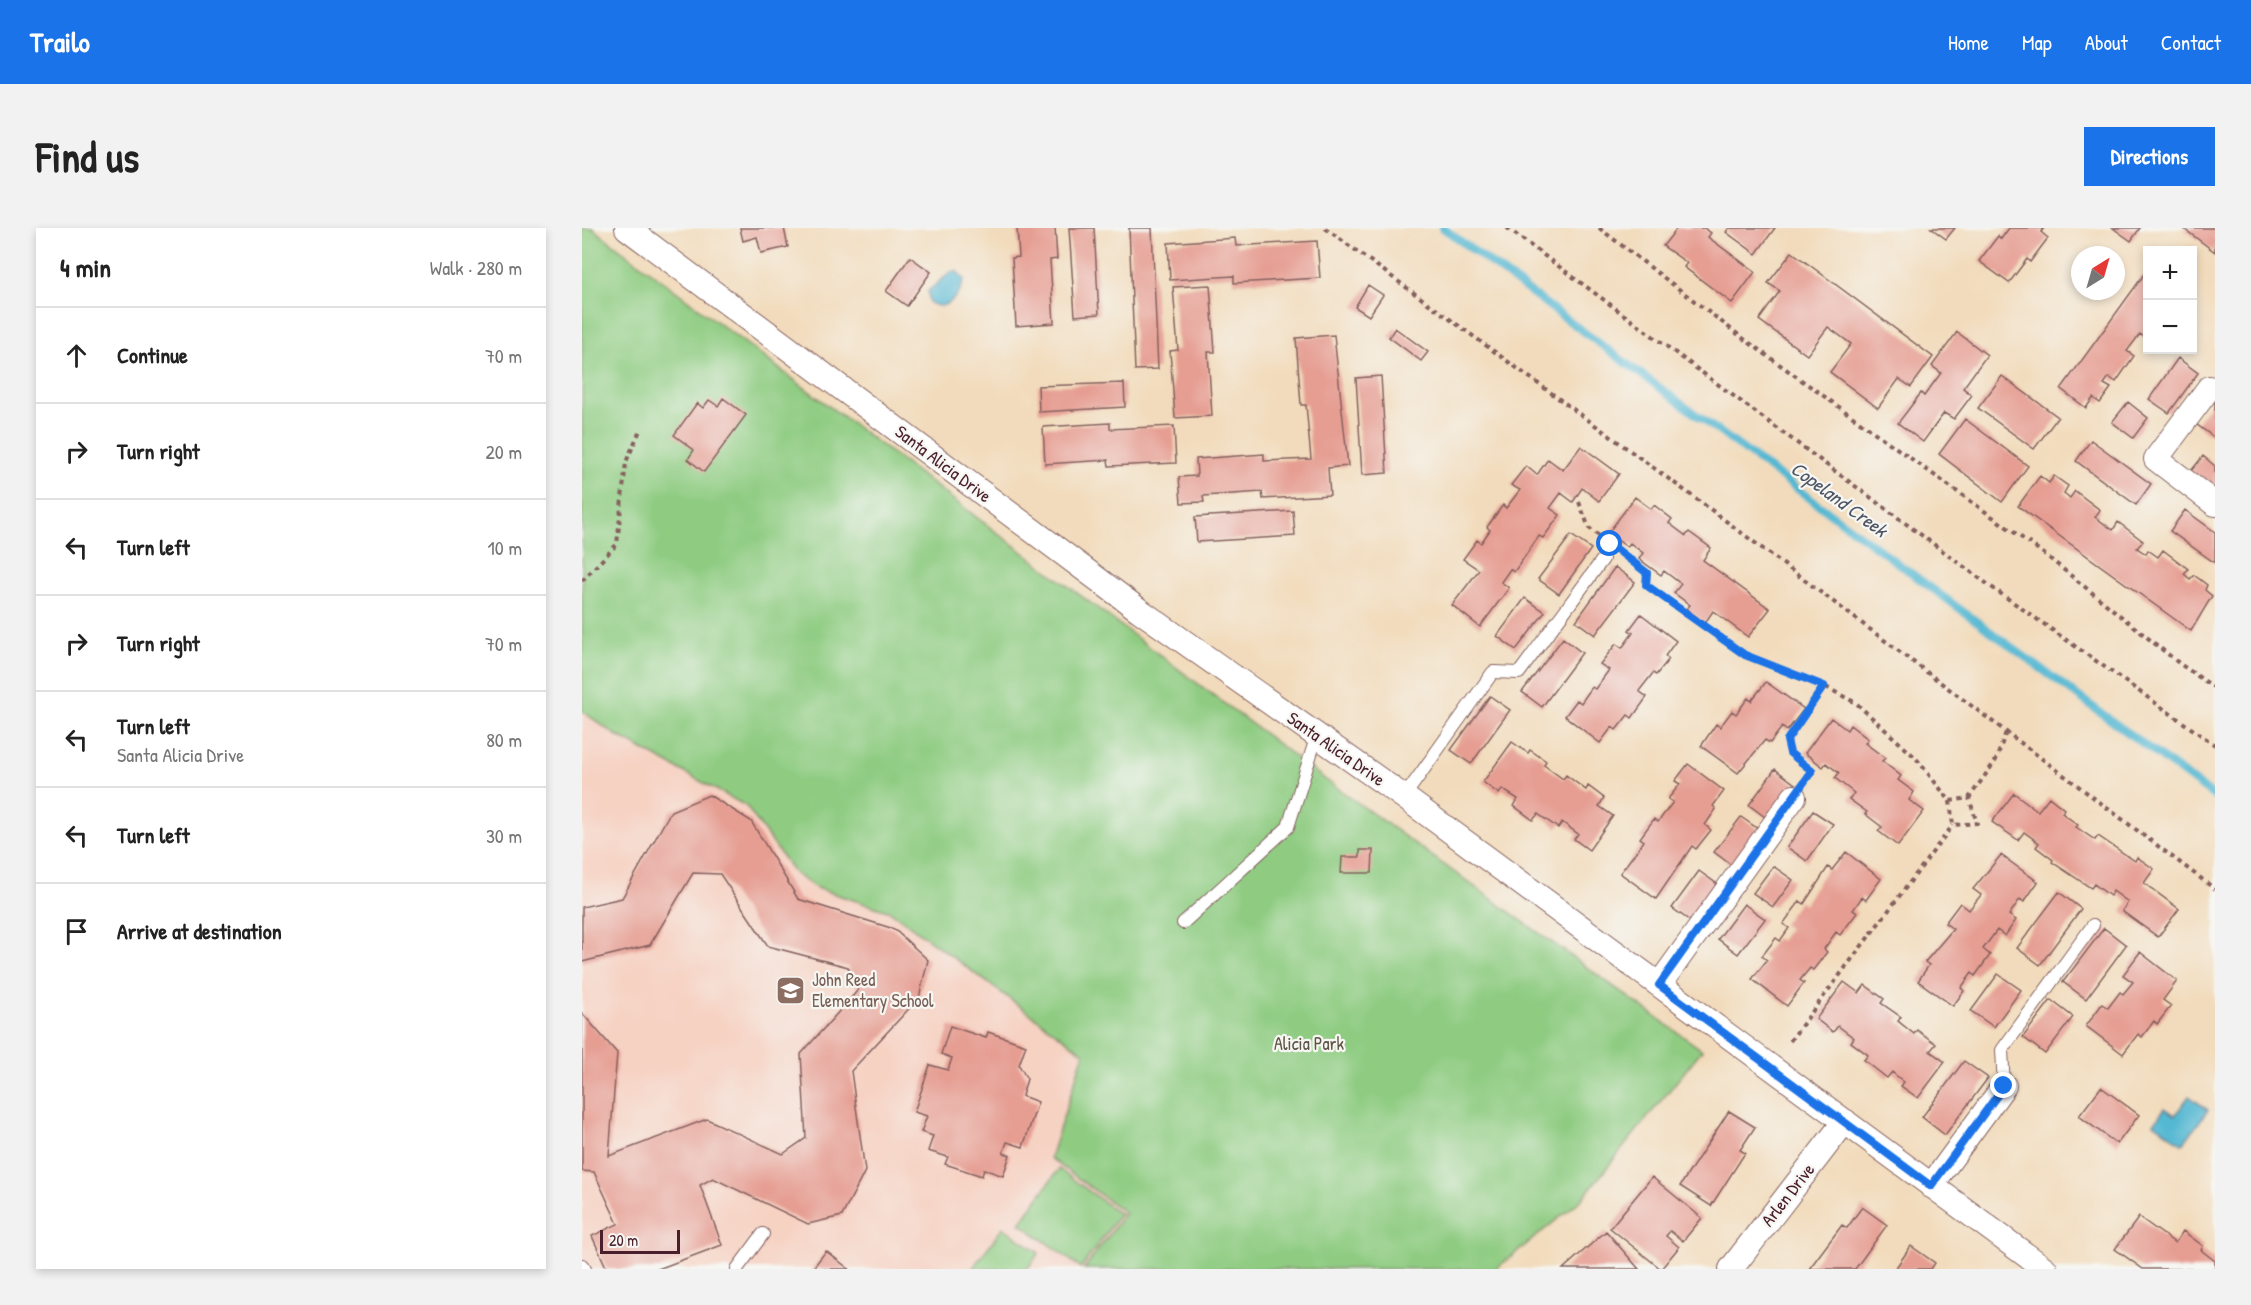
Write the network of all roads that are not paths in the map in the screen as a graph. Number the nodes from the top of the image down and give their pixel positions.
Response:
1 (627, 228) edge
2 (2209, 388) dead end
3 (2215, 504) edge
4 (1603, 558) dead end
5 (1317, 735) junction
6 (1404, 796) junction
7 (1794, 797) road end
8 (1184, 923) dead end
9 (2093, 925) dead end
10 (1659, 985) junction
11 (2004, 1086) joint
12 (1845, 1121) junction
13 (1931, 1186) junction
14 (763, 1234) dead end
15 (582, 1265) edge
16 (585, 1269) edge
17 (737, 1269) edge
18 (1731, 1269) edge
19 (2045, 1269) edge

1 - 5 street, Santa Alicia Drive
2 - 3 street
4 - 6 lane
5 - 6 street, Santa Alicia Drive
5 - 8 lane
6 - 10 street, Santa Alicia Drive
7 - 10 street
9 - 11 lane
10 - 12 street, Santa Alicia Drive
11 - 13 street
12 - 13 street, Santa Alicia Drive
12 - 18 street, Arlen Drive
13 - 19 street, Santa Alicia Drive
14 - 17 lane
15 - 16 lane

